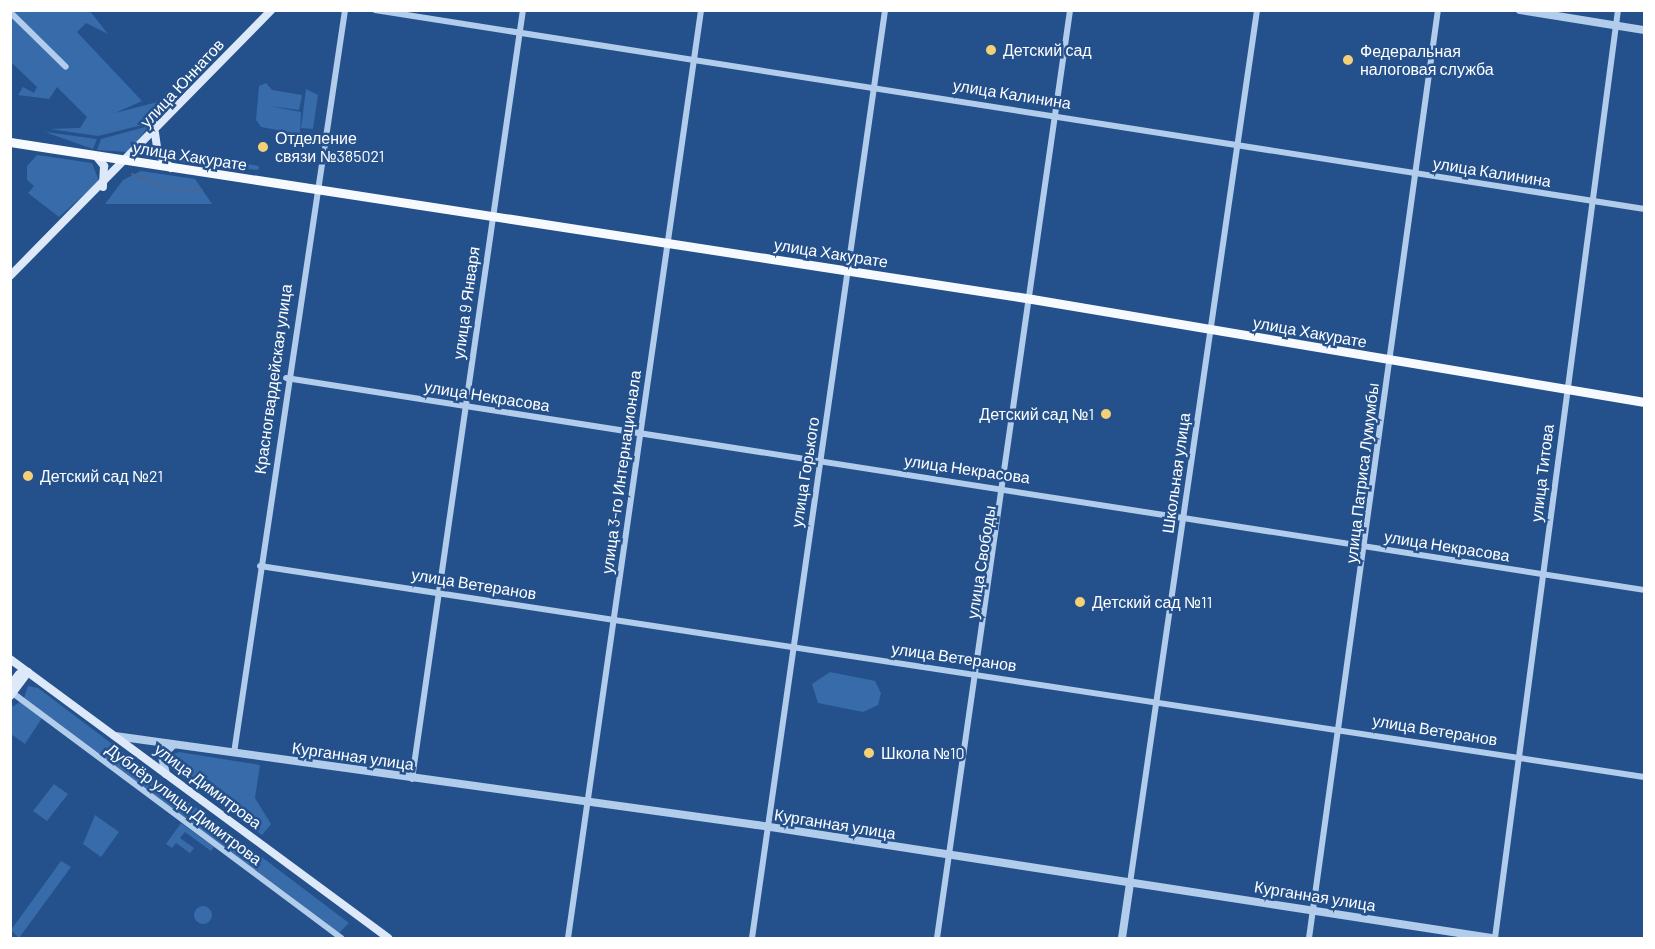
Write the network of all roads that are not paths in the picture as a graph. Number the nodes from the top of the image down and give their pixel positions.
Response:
1 (271, 10) edge
2 (345, 10) edge
3 (375, 10) edge
4 (523, 10) edge
5 (701, 10) edge
6 (885, 10) edge
7 (1071, 10) edge
8 (1257, 10) edge
9 (1438, 10) edge
10 (1520, 10) edge
11 (1618, 10) edge
12 (10, 12) edge
13 (1616, 26) junction
14 (1644, 30) edge
15 (520, 32) junction
16 (694, 58) junction
17 (66, 67) dead end
18 (874, 86) junction
19 (1056, 114) junction
20 (155, 133) junction
21 (10, 142) edge
22 (1238, 142) junction
23 (96, 156) junction
24 (128, 161) junction
25 (171, 168) junction
26 (1415, 174) junction
27 (103, 187) junction
28 (315, 191) junction
29 (1592, 200) junction
30 (1644, 209) edge
31 (492, 217) junction
32 (672, 243) junction
33 (850, 271) junction
34 (10, 276) edge
35 (1032, 299) junction
36 (1210, 330) junction
37 (1389, 360) junction
38 (286, 378) junction
39 (1566, 388) junction
40 (1644, 402) edge
41 (465, 406) junction
42 (640, 434) junction
43 (821, 460) junction
44 (1006, 486) junction
45 (1183, 519) junction
46 (1367, 548) junction
47 (260, 566) junction
48 (1543, 574) junction
49 (1644, 590) edge
50 (439, 592) junction
51 (613, 619) junction
52 (792, 647) junction
53 (10, 659) edge
54 (25, 670) junction
55 (978, 674) junction
56 (11, 691) edge
57 (1157, 700) junction
58 (1340, 729) junction
59 (115, 736) junction
60 (173, 745) junction
61 (234, 753) junction
62 (1518, 756) junction
63 (166, 774) junction
64 (1644, 777) edge
65 (412, 779) junction
66 (588, 805) junction
67 (770, 827) junction
68 (950, 855) junction
69 (1130, 883) junction
70 (1314, 909) junction
71 (341, 939) edge
72 (388, 939) edge
73 (568, 939) edge
74 (752, 939) edge
75 (936, 939) edge
76 (1122, 939) edge
77 (1309, 939) edge
78 (1493, 939) edge

1 - 20 main road, улица Юннатов
2 - 28 street, Красногвардейская улица
3 - 15 street, улица Калинина
4 - 15 street, улица 9 Января
5 - 16 street, улица 3-го Интернационала
6 - 18 street, улица Горького
7 - 19 street, улица Свободы
8 - 22 street, Школьная улица
9 - 26 street, улица Патриса Лумумбы
10 - 13 street
11 - 13 street, улица Титова
12 - 17 street
13 - 14 street
13 - 29 street, улица Титова
15 - 16 street, улица Калинина
15 - 31 street, улица 9 Января
16 - 18 street, улица Калинина
16 - 32 street, улица 3-го Интернационала
18 - 19 street, улица Калинина
18 - 33 street, улица Горького
19 - 22 street, улица Калинина
19 - 35 street, улица Свободы
20 - 24 main road, улица Юннатов
20 - 25 main road
21 - 23 main road, улица Хакурате
22 - 26 street, улица Калинина
22 - 36 street, Школьная улица
23 - 24 main road, улица Хакурате
23 - 27 main road
24 - 25 main road, улица Хакурате
24 - 27 main road, улица Юннатов
25 - 28 main road, улица Хакурате
26 - 29 street, улица Калинина
26 - 37 street, улица Патриса Лумумбы
27 - 34 main road, улица Юннатов
28 - 31 main road, улица Хакурате
28 - 38 street, Красногвардейская улица
29 - 30 street, улица Калинина
29 - 39 street, улица Титова
31 - 32 main road, улица Хакурате
31 - 41 street, улица 9 Января
32 - 33 main road, улица Хакурате
32 - 42 street, улица 3-го Интернационала
33 - 35 main road, улица Хакурате
33 - 43 street, улица Горького
35 - 36 main road, улица Хакурате
35 - 44 street, улица Свободы
36 - 37 main road, улица Хакурате
36 - 45 street, Школьная улица
37 - 39 main road, улица Хакурате
37 - 46 street, улица Патриса Лумумбы
38 - 41 street, улица Некрасова
38 - 47 street, Красногвардейская улица
39 - 40 main road, улица Хакурате
39 - 48 street, улица Титова
41 - 42 street, улица Некрасова
41 - 50 street, улица 9 Января
42 - 43 street, улица Некрасова
42 - 51 street, улица 3-го Интернационала
43 - 44 street, улица Некрасова
43 - 52 street, улица Горького
44 - 45 street, улица Некрасова
44 - 55 street, улица Свободы
45 - 46 street, улица Некрасова
45 - 57 street, Школьная улица
46 - 48 street, улица Некрасова
46 - 58 street, улица Патриса Лумумбы
47 - 50 street, улица Ветеранов
47 - 61 street, Красногвардейская улица
48 - 49 street, улица Некрасова
48 - 62 street, улица Титова
50 - 51 street, улица Ветеранов
50 - 65 street, улица 9 Января
51 - 52 street, улица Ветеранов
51 - 66 street, улица 3-го Интернационала
52 - 55 street, улица Ветеранов
52 - 67 street, улица Горького
53 - 54 main road, улица Димитрова
54 - 56 main road
54 - 59 main road, улица Димитрова
55 - 57 street, улица Ветеранов
55 - 68 street, улица Свободы
56 - 71 street, Дублёр улицы Димитрова
57 - 58 street, улица Ветеранов
57 - 69 street, Школьная улица
58 - 62 street, улица Ветеранов
58 - 70 street, улица Патриса Лумумбы
59 - 60 street, Курганная улица
59 - 63 main road, улица Димитрова
60 - 61 street, Курганная улица
60 - 63 street
61 - 65 street, Курганная улица
62 - 64 street, улица Ветеранов
62 - 78 street, улица Титова
63 - 72 main road, улица Димитрова
65 - 66 street, Курганная улица
66 - 67 street, Курганная улица
66 - 73 street, улица 3-го Интернационала
67 - 68 street, Курганная улица
67 - 74 street, улица Горького
68 - 69 street, Курганная улица
68 - 75 street, улица Свободы
69 - 70 street, Курганная улица
69 - 76 street, Школьная улица
70 - 77 street, улица Патриса Лумумбы
70 - 78 street, Курганная улица

